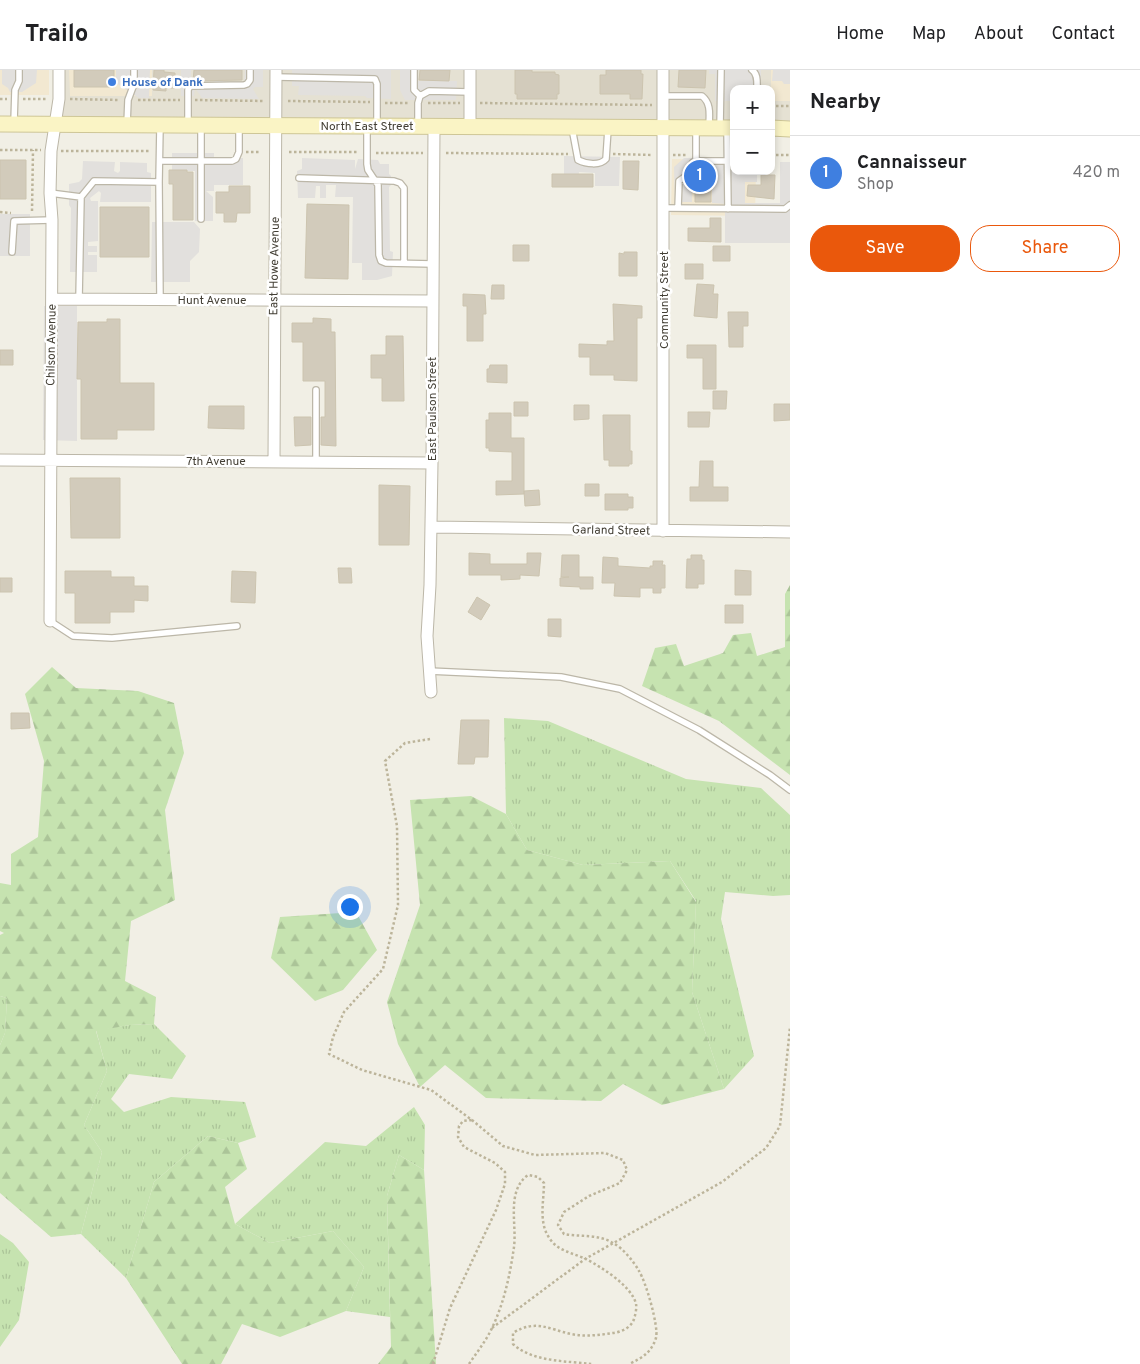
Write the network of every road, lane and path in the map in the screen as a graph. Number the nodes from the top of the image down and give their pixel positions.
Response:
1 (18, 70) edge
2 (59, 70) edge
3 (134, 70) edge
4 (250, 70) edge
5 (414, 70) edge
6 (470, 70) edge
7 (664, 70) edge
8 (721, 70) edge
9 (752, 70) edge
10 (276, 74) edge
11 (757, 85) edge
12 (470, 92) junction
13 (420, 96) junction
14 (663, 96) junction
15 (775, 106) edge
16 (790, 106) edge
17 (7, 124) edge
18 (55, 124) junction
19 (127, 126) junction
20 (160, 126) junction
21 (194, 126) junction
22 (239, 126) junction
23 (276, 126) junction
24 (372, 126) junction
25 (418, 126) junction
26 (434, 127) junction
27 (470, 127) junction
28 (572, 127) junction
29 (608, 127) junction
30 (664, 127) junction
31 (717, 128) edge
32 (775, 128) edge
33 (790, 129) edge
34 (0, 150) edge
35 (33, 150) junction
36 (51, 150) junction
37 (160, 151) junction
38 (239, 152) junction
39 (260, 152) dead end
40 (289, 152) dead end
41 (367, 152) junction
42 (433, 153) junction
43 (577, 154) junction
44 (607, 154) junction
45 (664, 155) junction
46 (775, 155) edge
47 (790, 155) edge
48 (696, 158) junction
49 (160, 161) junction
50 (202, 161) junction
51 (728, 161) junction
52 (300, 178) dead end
53 (376, 180) junction
54 (159, 182) junction
55 (50, 192) junction
56 (81, 197) junction
57 (790, 205) edge
58 (664, 208) junction
59 (678, 208) junction
60 (728, 209) junction
61 (0, 212) edge
62 (16, 213) dead end
63 (24, 213) dead end
64 (201, 219) dead end
65 (52, 220) junction
66 (12, 252) dead end
67 (404, 263) junction
68 (433, 264) junction
69 (52, 299) junction
70 (79, 299) junction
71 (160, 300) junction
72 (274, 300) junction
73 (433, 301) junction
74 (316, 390) dead end
75 (0, 460) edge
76 (50, 460) junction
77 (274, 461) junction
78 (316, 462) junction
79 (432, 463) junction
80 (431, 527) junction
81 (662, 531) junction
82 (790, 532) edge
83 (50, 621) joint
84 (237, 626) dead end
85 (430, 671) junction
86 (431, 692) dead end
87 (430, 738) dead end
88 (790, 790) edge
89 (790, 1027) edge
90 (472, 1120) junction
91 (614, 1243) junction
92 (585, 1259) junction
93 (491, 1329) junction
94 (433, 1364) edge
95 (469, 1364) edge
96 (592, 1364) edge
97 (629, 1364) edge

1 - 17 lane
2 - 18 street, Chilson Avenue
3 - 19 lane
4 - 21 lane
5 - 13 lane
6 - 12 street
7 - 14 street, Community Street
8 - 31 lane
9 - 11 lane
10 - 23 street, East Howe Avenue
10 - 24 lane
12 - 13 lane
12 - 27 street
13 - 25 lane
14 - 30 street, Community Street
14 - 31 lane
15 - 16 path
17 - 18 main road, North East Street
18 - 19 main road, North East Street
18 - 36 street, Chilson Avenue
19 - 20 main road, North East Street
20 - 21 main road, North East Street
20 - 37 lane
21 - 22 main road, North East Street
21 - 50 lane
22 - 23 main road, North East Street
22 - 38 lane
23 - 24 main road, North East Street
23 - 72 street, East Howe Avenue
24 - 25 main road, North East Street
24 - 41 lane
25 - 26 main road, North East Street
26 - 27 main road, North East Street
26 - 42 street, East Paulson Street
27 - 28 main road, North East Street
28 - 29 main road, North East Street
28 - 43 lane
29 - 30 main road, North East Street
29 - 44 lane
30 - 31 main road, North East Street
30 - 45 street, Community Street
31 - 48 lane
31 - 51 lane
32 - 33 main road
34 - 35 path
35 - 36 path
35 - 63 path
36 - 37 path
36 - 55 street, Chilson Avenue
37 - 49 lane
38 - 39 path
38 - 50 lane
40 - 41 path
41 - 42 path
41 - 53 lane
42 - 43 path
42 - 68 street, East Paulson Street
43 - 44 lane
44 - 45 path
45 - 48 path
45 - 58 street, Community Street
46 - 47 path
48 - 51 lane
48 - 59 lane
49 - 50 lane
49 - 54 lane
50 - 64 lane
51 - 60 lane
52 - 53 lane
53 - 67 lane
53 - 67 lane
54 - 56 lane
54 - 71 lane
55 - 56 lane
55 - 65 street, Chilson Avenue
56 - 70 lane
57 - 60 lane
58 - 59 lane
58 - 81 street, Community Street
59 - 60 lane
61 - 62 path
65 - 66 lane
65 - 69 street, Chilson Avenue
67 - 68 lane
68 - 73 street, East Paulson Street
69 - 70 street, Hunt Avenue
69 - 76 street, Chilson Avenue
70 - 71 street, Hunt Avenue
71 - 72 street, Hunt Avenue
72 - 73 street, Hunt Avenue
72 - 77 street, East Howe Avenue
73 - 79 street, East Paulson Street
74 - 78 lane
75 - 76 street, 7th Avenue
76 - 77 street, 7th Avenue
76 - 83 street, Chilson Avenue
77 - 78 street, 7th Avenue
78 - 79 street, 7th Avenue
79 - 80 street, East Paulson Street
80 - 81 street, Garland Street
80 - 85 street, East Paulson Street
81 - 82 street, Garland Street
83 - 84 lane
85 - 86 street, East Paulson Street
85 - 88 lane
87 - 90 path
89 - 91 path
90 - 91 path
90 - 94 path
91 - 92 path
91 - 97 path
92 - 93 path
92 - 93 path
92 - 96 path
93 - 95 path

